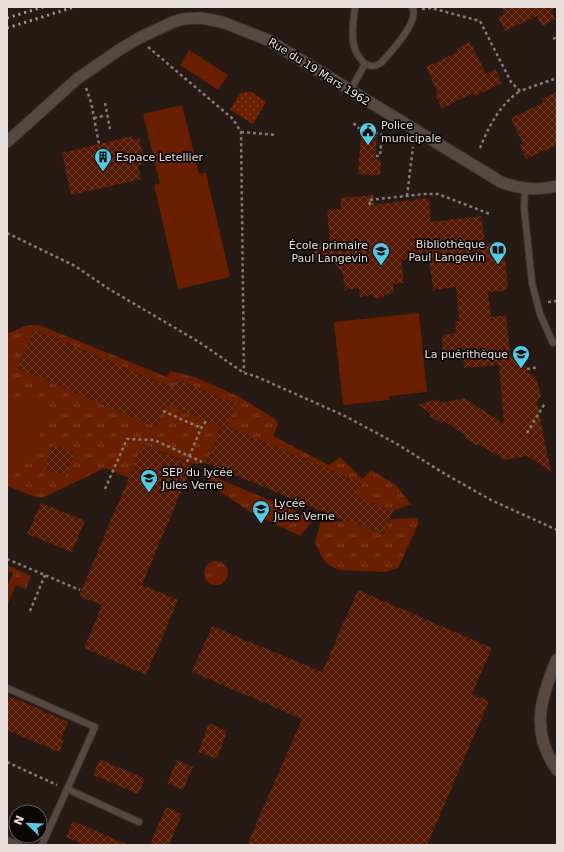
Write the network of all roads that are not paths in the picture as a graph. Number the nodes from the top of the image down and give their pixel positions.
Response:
1 (355, 7) edge
2 (413, 8) edge
3 (365, 64) junction
4 (350, 91) junction
5 (7, 142) edge
6 (557, 186) edge
7 (525, 189) junction
8 (553, 343) dead end
9 (557, 659) edge
10 (7, 688) edge
11 (557, 770) edge
12 (67, 790) junction
13 (140, 822) dead end
14 (7, 840) edge
15 (19, 845) edge
16 (42, 845) edge

1 - 3 lane
2 - 3 lane
3 - 4 lane
4 - 5 street, Rue du 19 Mars 1962
4 - 7 street, Rue du 19 Mars 1962
6 - 7 street, Rue du 19 Mars 1962
7 - 8 lane
9 - 11 street
10 - 12 lane
12 - 13 lane
12 - 16 lane
14 - 15 lane

